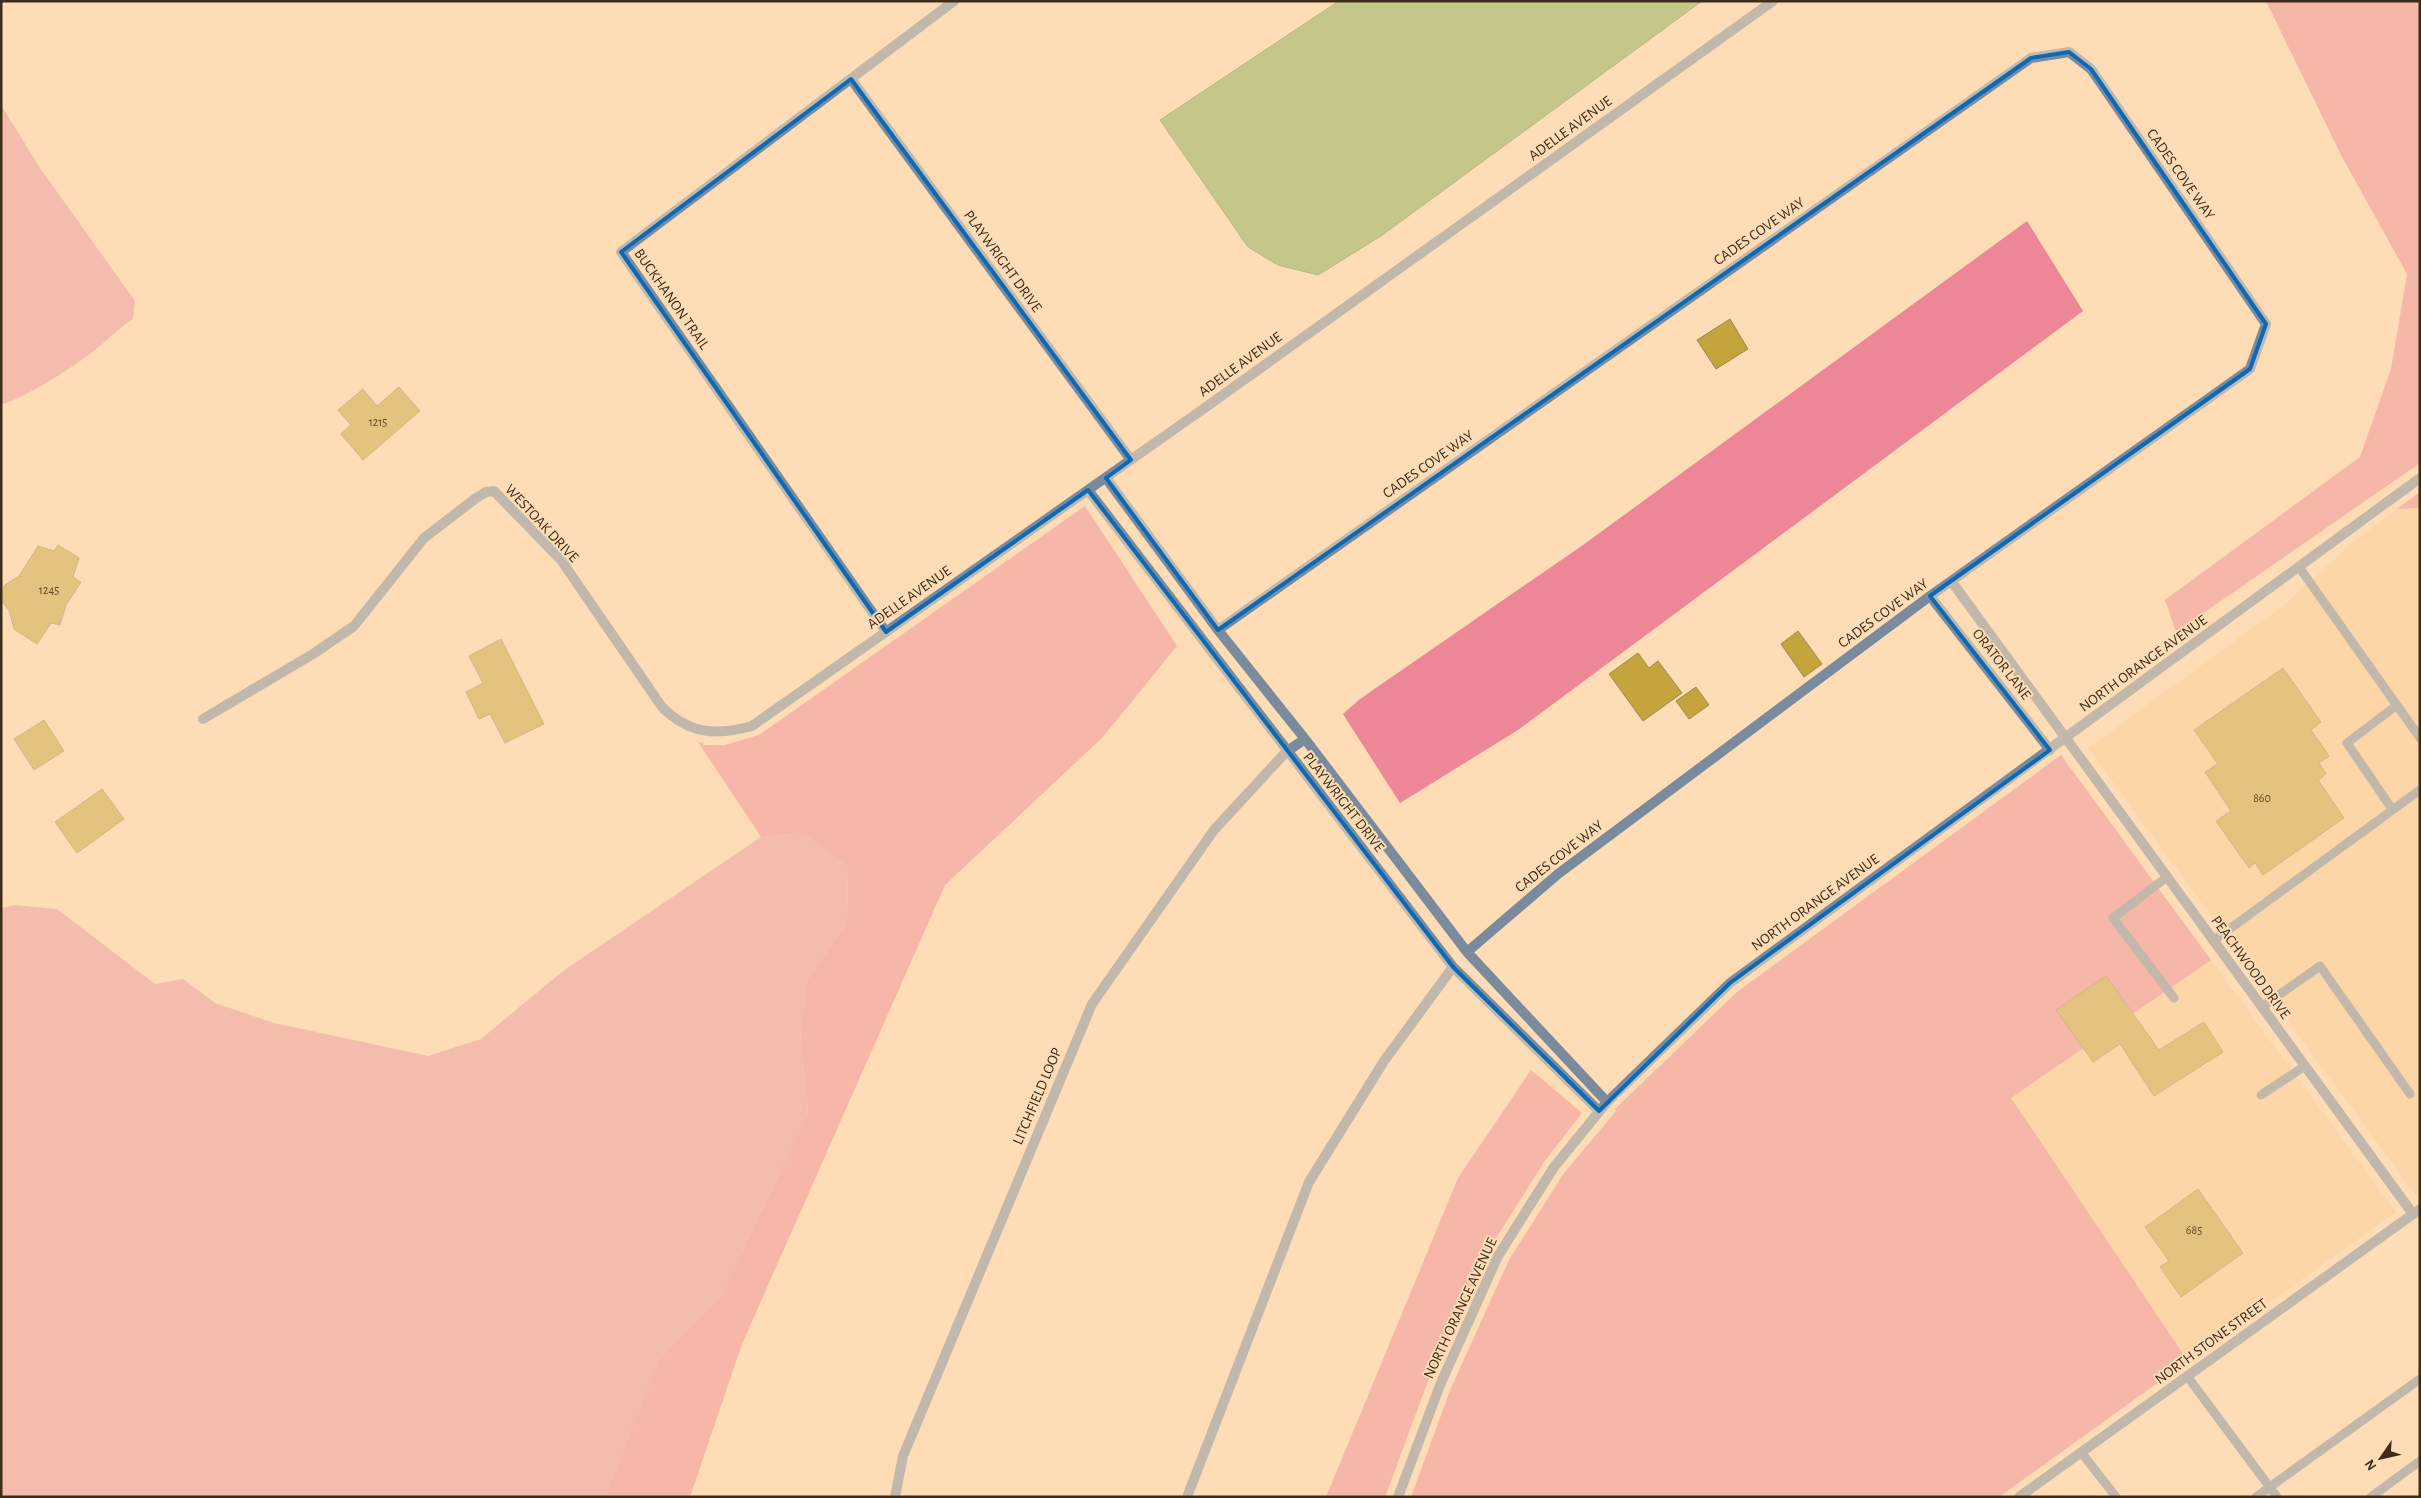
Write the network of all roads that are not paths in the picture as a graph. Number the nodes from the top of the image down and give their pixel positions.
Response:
1 (954, 1) edge
2 (1773, 1) edge
3 (851, 79) junction
4 (1131, 460) junction
5 (1106, 478) junction
6 (2420, 478) edge
7 (1088, 490) junction
8 (2299, 567) junction
9 (1952, 582) junction
10 (1930, 596) junction
11 (1218, 630) junction
12 (886, 632) junction
13 (2397, 705) junction
14 (203, 719) dead end
15 (716, 732) joint
16 (1305, 738) junction
17 (2420, 738) edge
18 (2065, 739) junction
19 (2050, 750) junction
20 (1286, 752) junction
21 (2420, 790) edge
22 (2392, 809) junction
23 (2167, 877) junction
24 (2214, 941) junction
25 (1467, 952) junction
26 (1453, 968) junction
27 (2174, 998) dead end
28 (2262, 1007) junction
29 (2305, 1066) junction
30 (2410, 1094) dead end
31 (2261, 1095) dead end
32 (1607, 1102) junction
33 (1599, 1111) junction
34 (2416, 1211) edge
35 (2187, 1376) junction
36 (2420, 1379) edge
37 (2081, 1452) junction
38 (2420, 1461) edge
39 (2269, 1487) junction
40 (894, 1497) edge
41 (1186, 1497) edge
42 (1398, 1497) edge
43 (2019, 1497) edge
44 (2116, 1497) edge
45 (2256, 1497) edge
46 (2277, 1497) edge
47 (2371, 1497) edge

1 - 3 street, BUCKHANON TRAIL
2 - 4 street, ADELLE AVENUE
3 - 4 street, PLAYWRIGHT DRIVE
3 - 12 street, BUCKHANON TRAIL
4 - 5 street, ADELLE AVENUE
5 - 7 street, ADELLE AVENUE
5 - 11 street, PLAYWRIGHT DRIVE
6 - 8 street, NORTH ORANGE AVENUE
7 - 12 street, ADELLE AVENUE
7 - 20 street, PLAYWRIGHT DRIVE
8 - 13 lane
8 - 18 street, NORTH ORANGE AVENUE
9 - 10 street, CADES COVE WAY
9 - 11 street, CADES COVE WAY
9 - 18 street, ORATOR LANE
10 - 19 street, ORATOR LANE
10 - 25 street, CADES COVE WAY
11 - 16 street, PLAYWRIGHT DRIVE
12 - 15 street, ADELLE AVENUE
13 - 17 lane
13 - 22 lane
14 - 15 street, WESTOAK DRIVE
16 - 20 street, LITCHFIELD LOOP
16 - 25 street, PLAYWRIGHT DRIVE
18 - 19 street, NORTH ORANGE AVENUE
18 - 23 street, PEACHWOOD DRIVE
19 - 32 street, NORTH ORANGE AVENUE
20 - 26 street, PLAYWRIGHT DRIVE
20 - 40 street, LITCHFIELD LOOP
21 - 22 lane
22 - 24 lane
23 - 24 street, PEACHWOOD DRIVE
23 - 27 lane
24 - 28 street, PEACHWOOD DRIVE
25 - 32 street, PLAYWRIGHT DRIVE
26 - 33 street, PLAYWRIGHT DRIVE
26 - 41 street
28 - 29 street, PEACHWOOD DRIVE
28 - 30 lane
29 - 31 lane
29 - 34 street, PEACHWOOD DRIVE
32 - 33 street, NORTH ORANGE AVENUE
33 - 42 street, NORTH ORANGE AVENUE
34 - 35 street, NORTH STONE STREET
35 - 37 street, NORTH STONE STREET
35 - 39 lane
36 - 39 lane
37 - 43 street, NORTH STONE STREET
37 - 44 lane
38 - 47 lane
39 - 45 lane
39 - 46 lane

